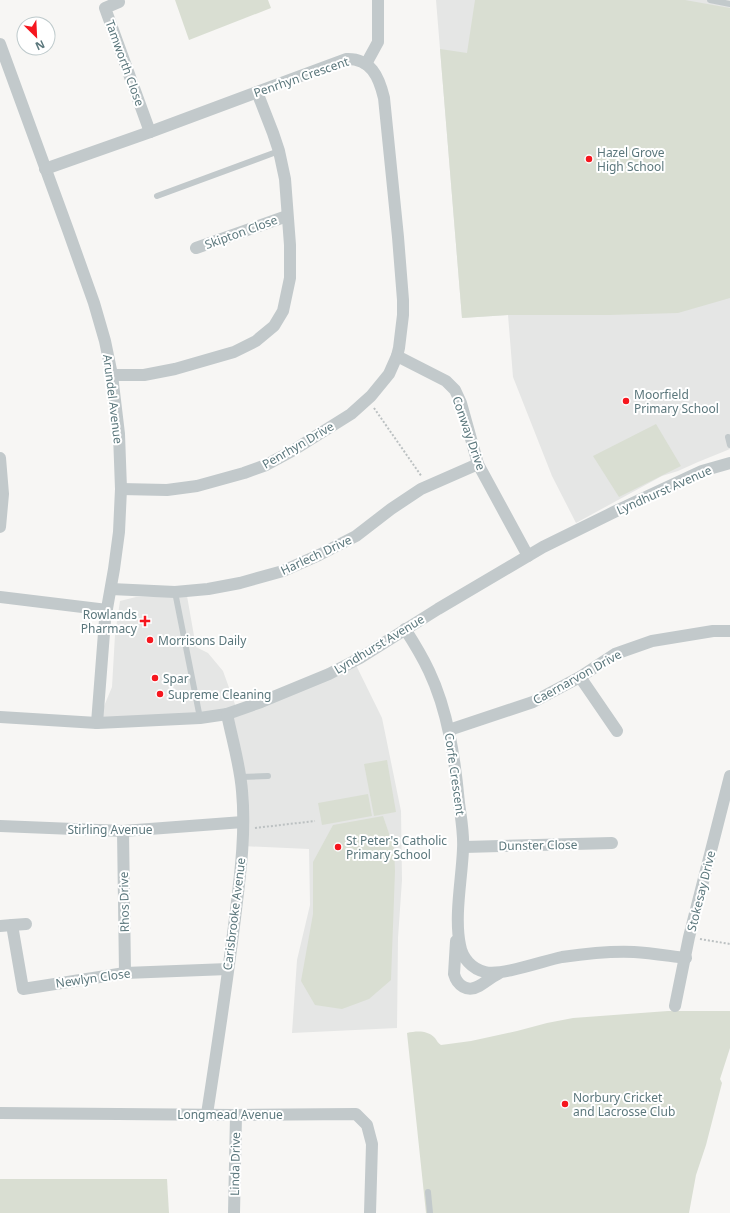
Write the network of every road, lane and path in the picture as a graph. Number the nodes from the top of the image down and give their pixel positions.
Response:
1 (378, 0) edge
2 (712, 0) edge
3 (119, 2) dead end
4 (730, 4) edge
5 (0, 44) edge
6 (366, 64) junction
7 (257, 92) junction
8 (150, 132) junction
9 (279, 151) junction
10 (45, 169) junction
11 (157, 196) dead end
12 (287, 216) junction
13 (196, 248) dead end
14 (397, 356) junction
15 (112, 375) junction
16 (368, 399) junction
17 (728, 437) dead end
18 (730, 445) edge
19 (0, 458) edge
20 (730, 463) edge
21 (478, 464) junction
22 (428, 486) junction
23 (121, 489) junction
24 (0, 527) edge
25 (528, 556) junction
26 (110, 589) junction
27 (175, 592) junction
28 (0, 597) edge
29 (106, 610) junction
30 (405, 629) junction
31 (730, 631) edge
32 (580, 677) junction
33 (227, 714) junction
34 (0, 717) edge
35 (200, 718) junction
36 (97, 723) junction
37 (449, 730) junction
38 (617, 731) dead end
39 (268, 776) dead end
40 (730, 776) edge
41 (240, 777) junction
42 (316, 821) dead end
43 (0, 826) edge
44 (243, 826) junction
45 (123, 831) junction
46 (612, 843) dead end
47 (464, 847) junction
48 (26, 924) dead end
49 (12, 925) junction
50 (0, 926) edge
51 (457, 929) junction
52 (689, 937) junction
53 (730, 944) edge
54 (686, 958) junction
55 (228, 968) junction
56 (501, 972) junction
57 (125, 973) junction
58 (675, 1006) dead end
59 (0, 1113) edge
60 (207, 1114) junction
61 (236, 1115) junction
62 (428, 1192) dead end
63 (234, 1213) edge
64 (370, 1213) edge
65 (430, 1213) edge

1 - 6 street
2 - 4 lane
3 - 8 street, Tamworth Close
5 - 10 street, Arundel Avenue
6 - 7 street, Penrhyn Crescent
6 - 14 street, Penrhyn Crescent
7 - 8 street, Penrhyn Crescent
7 - 9 street
8 - 10 street, Penrhyn Crescent
9 - 11 lane
9 - 12 street
10 - 15 street, Arundel Avenue
12 - 13 street, Skipton Close
12 - 15 street
14 - 16 street, Penrhyn Drive
14 - 21 street, Conway Drive
15 - 23 street, Arundel Avenue
16 - 22 path
16 - 23 street, Penrhyn Drive
17 - 18 lane
19 - 24 street
20 - 25 street, Lyndhurst Avenue
21 - 22 street, Harlech Drive
21 - 25 street, Conway Drive
22 - 27 street, Harlech Drive
23 - 26 street, Arundel Avenue
25 - 30 street, Lyndhurst Avenue
26 - 27 street, Harlech Drive
26 - 29 street, Arundel Avenue
27 - 35 lane
28 - 29 street
29 - 36 street, Arundel Avenue
30 - 33 street, Lyndhurst Avenue
30 - 37 street, Corfe Crescent
31 - 32 street, Caernarvon Drive
32 - 37 street, Caernarvon Drive
32 - 38 street
33 - 35 street, Lyndhurst Avenue
33 - 41 street, Carisbrooke Avenue
34 - 36 street, Lyndhurst Avenue
35 - 36 street, Lyndhurst Avenue
37 - 47 street, Corfe Crescent
39 - 41 lane
40 - 52 street, Stokesay Drive
41 - 44 street, Carisbrooke Avenue
42 - 44 path
43 - 45 street, Stirling Avenue
44 - 45 street, Stirling Avenue
44 - 55 street, Carisbrooke Avenue
45 - 57 street, Rhos Drive
46 - 47 street, Dunster Close
47 - 51 street, Corfe Crescent
48 - 49 street
49 - 50 street
49 - 57 street, Newlyn Close
51 - 56 street, Corfe Crescent
51 - 56 street, Corfe Crescent
52 - 53 path
52 - 54 street, Stokesay Drive
54 - 56 street, Corfe Crescent
54 - 58 street, Stokesay Drive
55 - 57 street, Newlyn Close
55 - 60 street, Carisbrooke Avenue
59 - 60 street, Longmead Avenue
60 - 61 street, Longmead Avenue
61 - 63 street, Linda Drive
61 - 64 street, Longmead Avenue
62 - 65 lane

